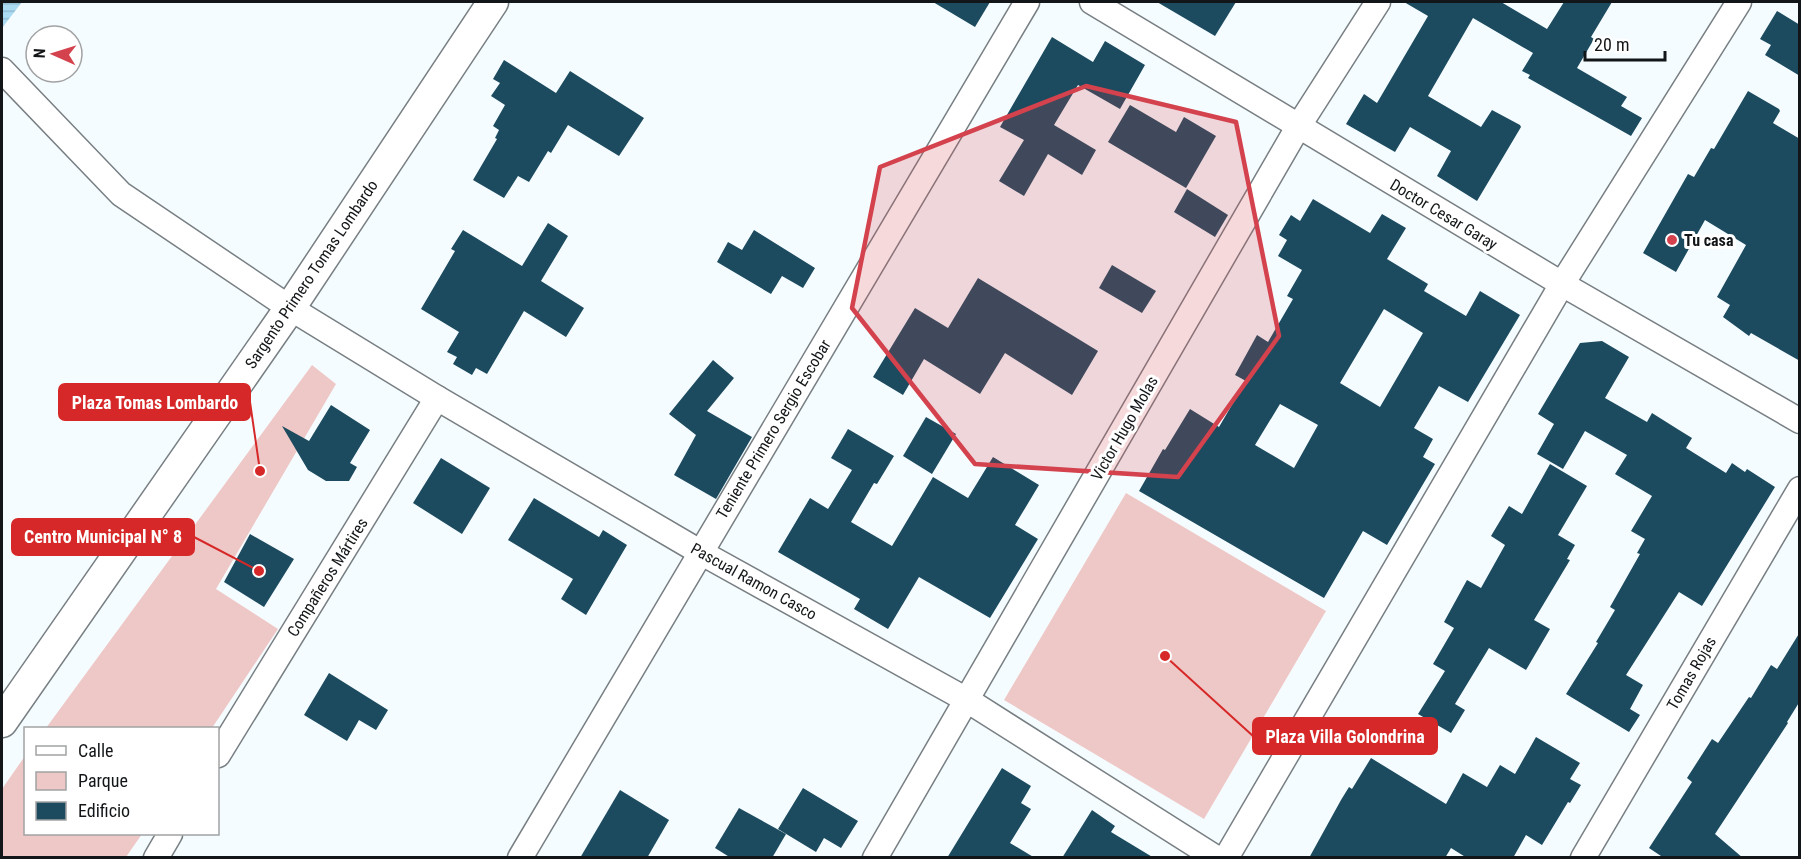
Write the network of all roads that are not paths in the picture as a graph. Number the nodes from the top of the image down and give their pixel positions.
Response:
1 (493, 2) edge
2 (1027, 2) edge
3 (1092, 2) edge
4 (1378, 2) edge
5 (1739, 2) edge
6 (2, 70) edge
7 (1298, 127) junction
8 (1562, 284) junction
9 (290, 308) junction
10 (436, 398) junction
11 (1800, 421) edge
12 (1800, 489) edge
13 (700, 552) junction
14 (967, 700) junction
15 (2, 722) edge
16 (219, 753) edge
17 (169, 835) edge
18 (156, 858) edge
19 (520, 858) edge
20 (875, 858) edge
21 (1216, 858) edge
22 (1226, 858) edge
23 (1583, 858) edge

1 - 9 street, Sargento Primero Tomas Lombardo
2 - 13 street, Teniente Primero Sergio Escobar
3 - 7 street, Doctor Cesar Garay
4 - 7 street, Victor Hugo Molas
5 - 8 street
6 - 9 street, Pascual Ramon Casco
7 - 8 street, Doctor Cesar Garay
7 - 14 street, Victor Hugo Molas
8 - 11 street, Doctor Cesar Garay
8 - 22 street
9 - 10 street, Pascual Ramon Casco
9 - 15 street, Sargento Primero Tomas Lombardo
10 - 13 street, Pascual Ramon Casco
10 - 16 street, Compañeros Mártires
12 - 23 street, Tomas Rojas
13 - 14 street, Pascual Ramon Casco
13 - 19 street, Teniente Primero Sergio Escobar
14 - 20 street, Victor Hugo Molas
14 - 21 street, Pascual Ramon Casco
17 - 18 street

